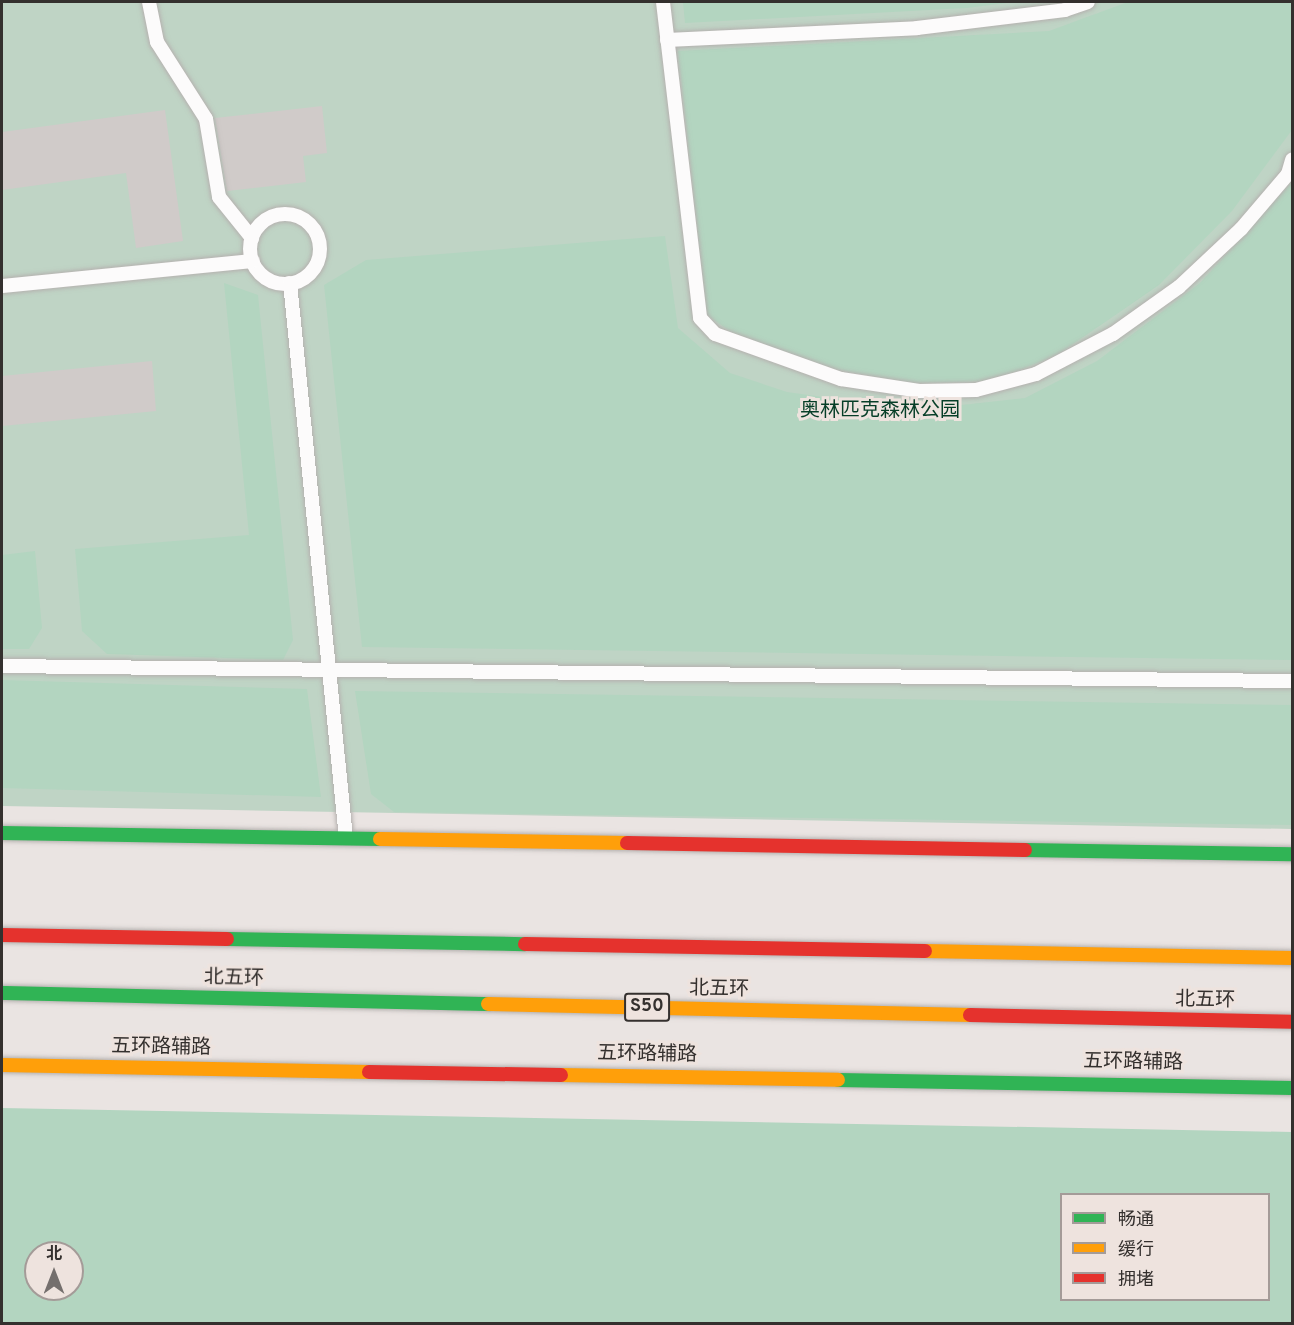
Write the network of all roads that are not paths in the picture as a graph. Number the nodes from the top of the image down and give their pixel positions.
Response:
1 (149, 2) edge
2 (663, 2) edge
3 (1088, 2) edge
4 (668, 40) junction
5 (1293, 160) edge
6 (252, 238) junction
7 (253, 261) junction
8 (290, 284) junction
9 (2, 286) edge
10 (2, 666) edge
11 (332, 673) junction
12 (1293, 681) edge
13 (2, 833) edge
14 (346, 838) junction
15 (1293, 854) edge
16 (2, 935) edge
17 (1293, 958) edge
18 (2, 993) edge
19 (1293, 1022) edge
20 (2, 1065) edge
21 (1293, 1088) edge

1 - 6 lane
2 - 4 lane
3 - 4 lane
4 - 5 lane
6 - 7 lane
6 - 8 lane
7 - 8 lane
7 - 9 lane
8 - 11 lane
10 - 11 lane
11 - 12 lane
11 - 14 lane
13 - 14 main road
14 - 15 main road
16 - 17 main road, 北五环
18 - 19 main road, 北五环 / S50
20 - 21 main road, 五环路辅路

